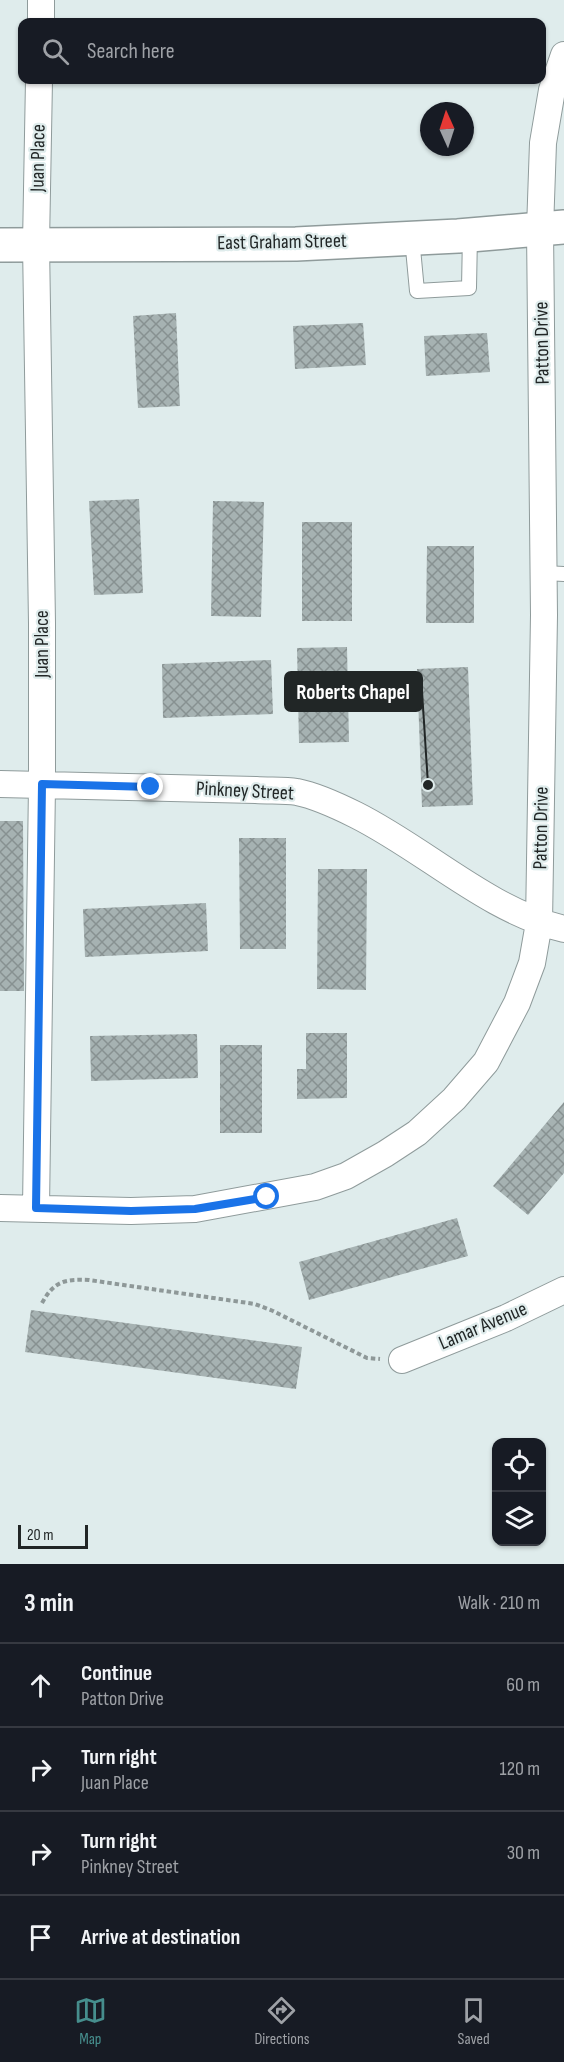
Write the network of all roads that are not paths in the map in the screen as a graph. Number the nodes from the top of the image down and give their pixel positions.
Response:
1 (41, 0) edge
2 (41, 18) edge
3 (564, 55) edge
4 (39, 84) edge
5 (552, 228) edge
6 (470, 235) junction
7 (412, 238) junction
8 (36, 244) junction
9 (0, 245) edge
10 (554, 574) edge
11 (0, 784) edge
12 (42, 784) junction
13 (539, 923) junction
14 (564, 929) edge
15 (0, 1208) edge
16 (36, 1208) junction
17 (564, 1290) edge
18 (402, 1360) road end

1 - 2 street
3 - 5 street, Patton Drive
4 - 8 street, Juan Place
5 - 6 street, East Graham Street
5 - 10 street, Patton Drive
6 - 7 street, East Graham Street
6 - 7 lane
7 - 8 street, East Graham Street
8 - 9 street, East Graham Street
8 - 12 street, Juan Place
10 - 13 street, Patton Drive
11 - 12 street, Pinkney Street
12 - 13 street, Pinkney Street
12 - 16 street, Juan Place
13 - 14 street, Pinkney Street
13 - 16 street, Patton Drive
15 - 16 street, Patton Drive
17 - 18 street, Lamar Avenue

